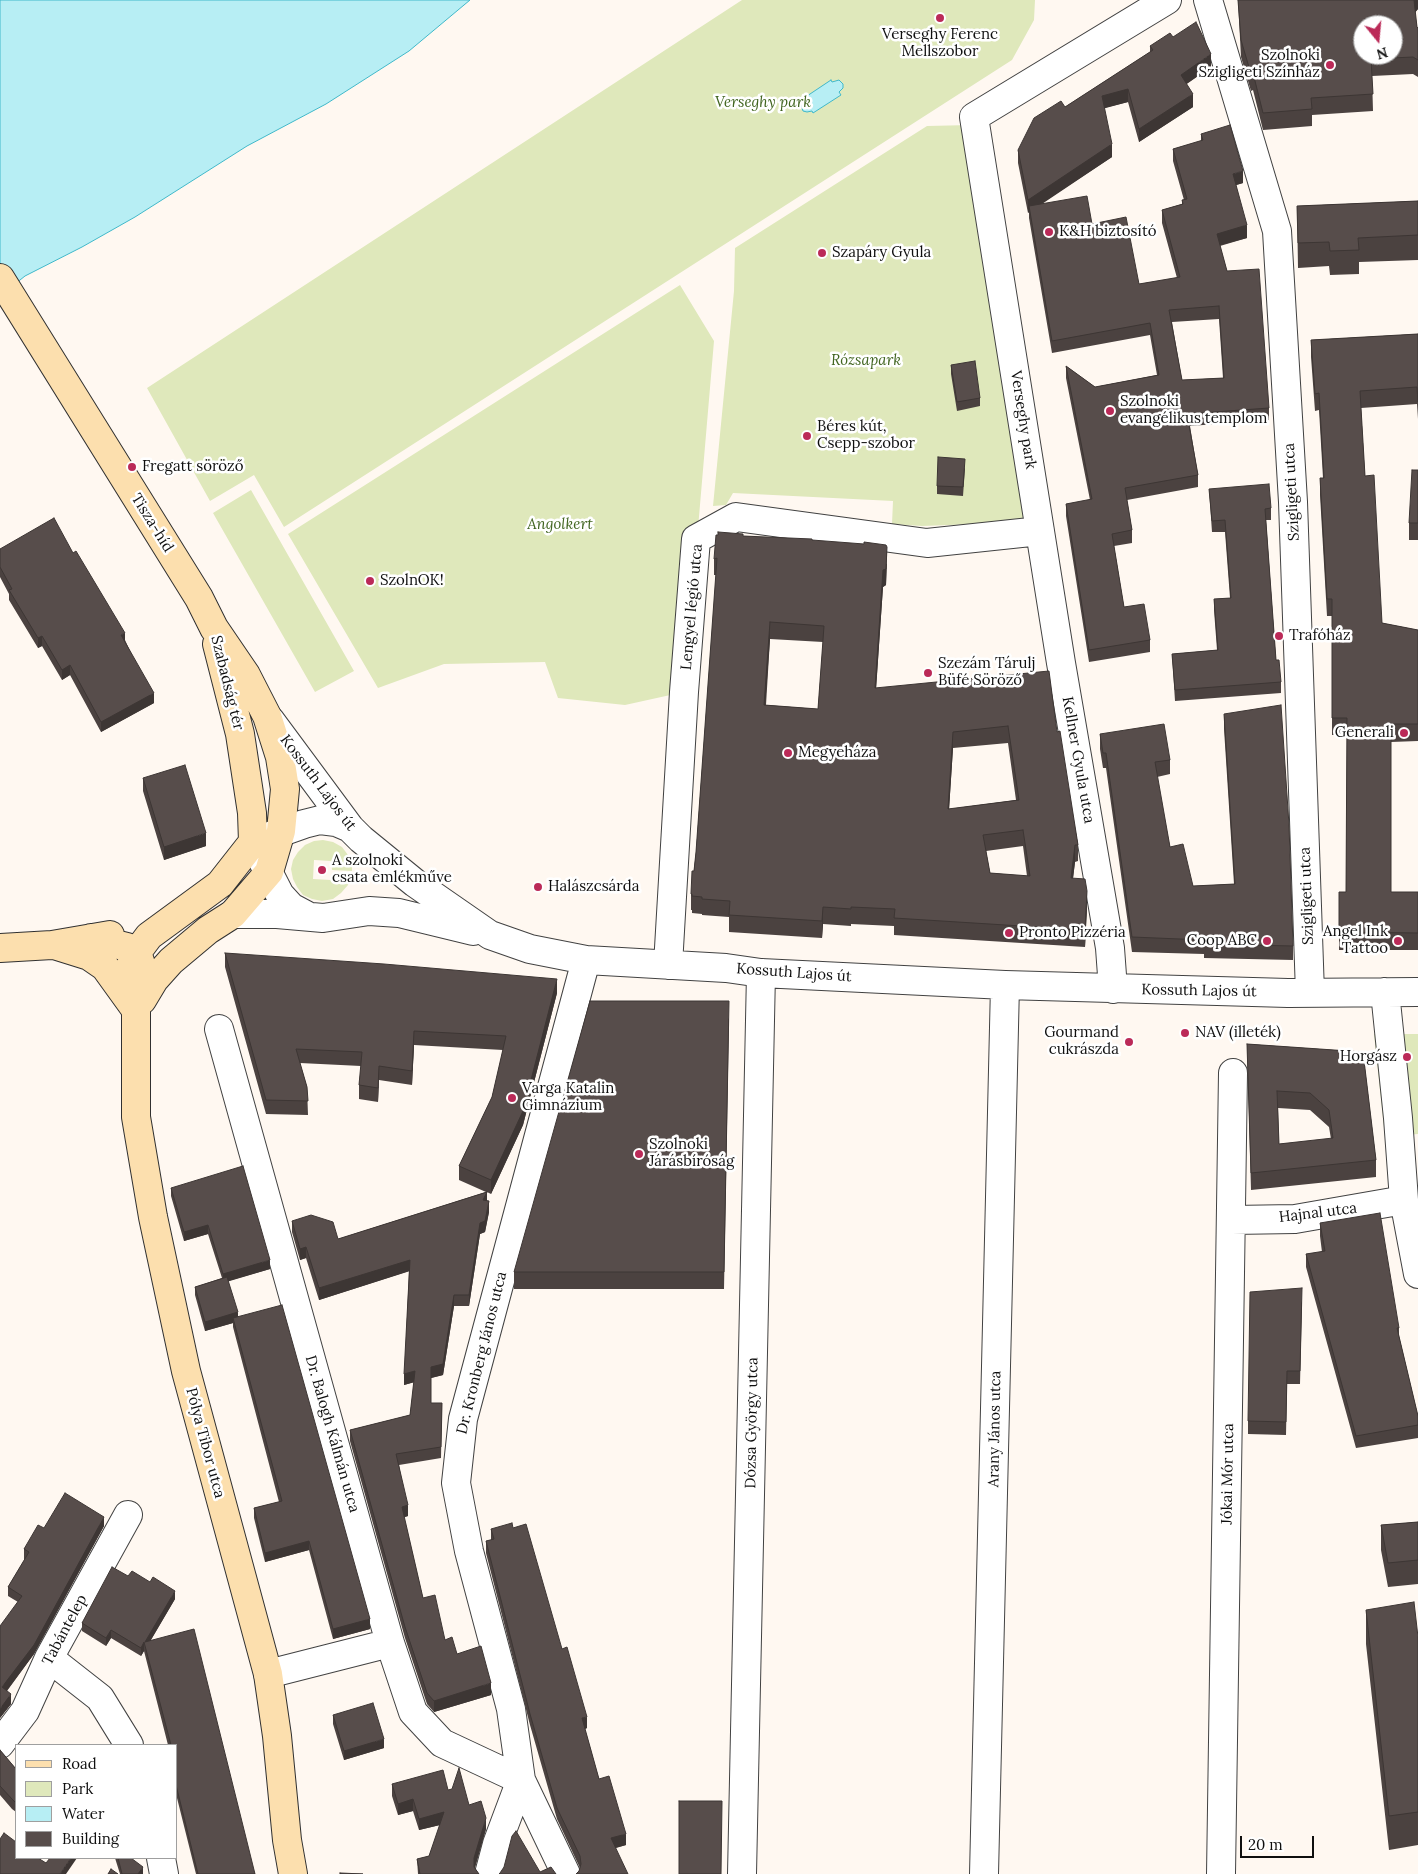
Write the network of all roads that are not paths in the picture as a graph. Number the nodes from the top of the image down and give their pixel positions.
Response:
1 (1167, 0) edge
2 (1208, 0) edge
3 (0, 278) edge
4 (1040, 531) junction
5 (214, 628) junction
6 (267, 716) junction
7 (350, 828) junction
8 (281, 831) junction
9 (253, 842) junction
10 (270, 872) junction
11 (233, 914) junction
12 (306, 915) junction
13 (490, 935) junction
14 (150, 938) junction
15 (52, 945) junction
16 (0, 948) edge
17 (586, 960) junction
18 (668, 965) junction
19 (761, 973) junction
20 (1005, 985) junction
21 (1113, 989) junction
22 (1385, 992) junction
23 (1418, 992) edge
24 (1310, 993) junction
25 (136, 1010) junction
26 (219, 1029) dead end
27 (1233, 1073) dead end
28 (1408, 1117) edge
29 (1404, 1200) junction
30 (1232, 1220) junction
31 (1418, 1274) edge
32 (128, 1515) dead end
33 (390, 1643) junction
34 (49, 1658) junction
35 (268, 1674) junction
36 (0, 1744) edge
37 (128, 1744) edge
38 (521, 1780) junction
39 (161, 1859) edge
40 (164, 1874) edge
41 (293, 1874) edge
42 (489, 1874) edge
43 (566, 1874) edge
44 (742, 1874) edge
45 (984, 1874) edge
46 (1221, 1874) edge

1 - 4 street, Verseghy park
2 - 24 street, Szigligeti utca
3 - 5 main road, Tisza-híd
4 - 18 street, Lengyel légió utca
4 - 21 street, Kellner Gyula utca
5 - 6 main road, Szabadság tér
5 - 9 main road, Szabadság tér
6 - 7 street, Kossuth Lajos út
6 - 8 main road, Szabadság tér
7 - 8 street
7 - 13 street, Kossuth Lajos út
8 - 9 street
8 - 10 main road, Szabadság tér
9 - 10 street
9 - 14 main road
10 - 11 main road, Szabadság tér
10 - 12 street
11 - 12 street
11 - 14 main road
11 - 25 main road
12 - 13 street
13 - 17 street, Kossuth Lajos út
14 - 15 main road
14 - 25 main road, Pólya Tibor utca
15 - 16 main road
15 - 25 main road
17 - 18 street, Kossuth Lajos út
17 - 38 street, Dr. Kronberg János utca
18 - 19 street, Kossuth Lajos út
19 - 20 street, Kossuth Lajos út
19 - 44 street, Dózsa György utca
20 - 21 street, Kossuth Lajos út
20 - 45 street, Arany János utca
21 - 24 street, Kossuth Lajos út
22 - 23 street, Kossuth Lajos út
22 - 24 street, Kossuth Lajos út
22 - 28 street
25 - 35 main road, Pólya Tibor utca
26 - 33 street, Dr. Balogh Kálmán utca
27 - 30 street, Jókai Mór utca
28 - 29 street
29 - 30 street, Hajnal utca
29 - 31 street
30 - 46 street, Jókai Mór utca
32 - 34 street, Tabántelep
33 - 35 street
33 - 38 street, Dr. Balogh Kálmán utca
34 - 36 street, Tabántelep
34 - 37 street
35 - 41 main road, Pólya Tibor utca
38 - 42 street, Dr. Kronberg János utca
38 - 43 street, Dr. Kronberg János utca
39 - 40 street

